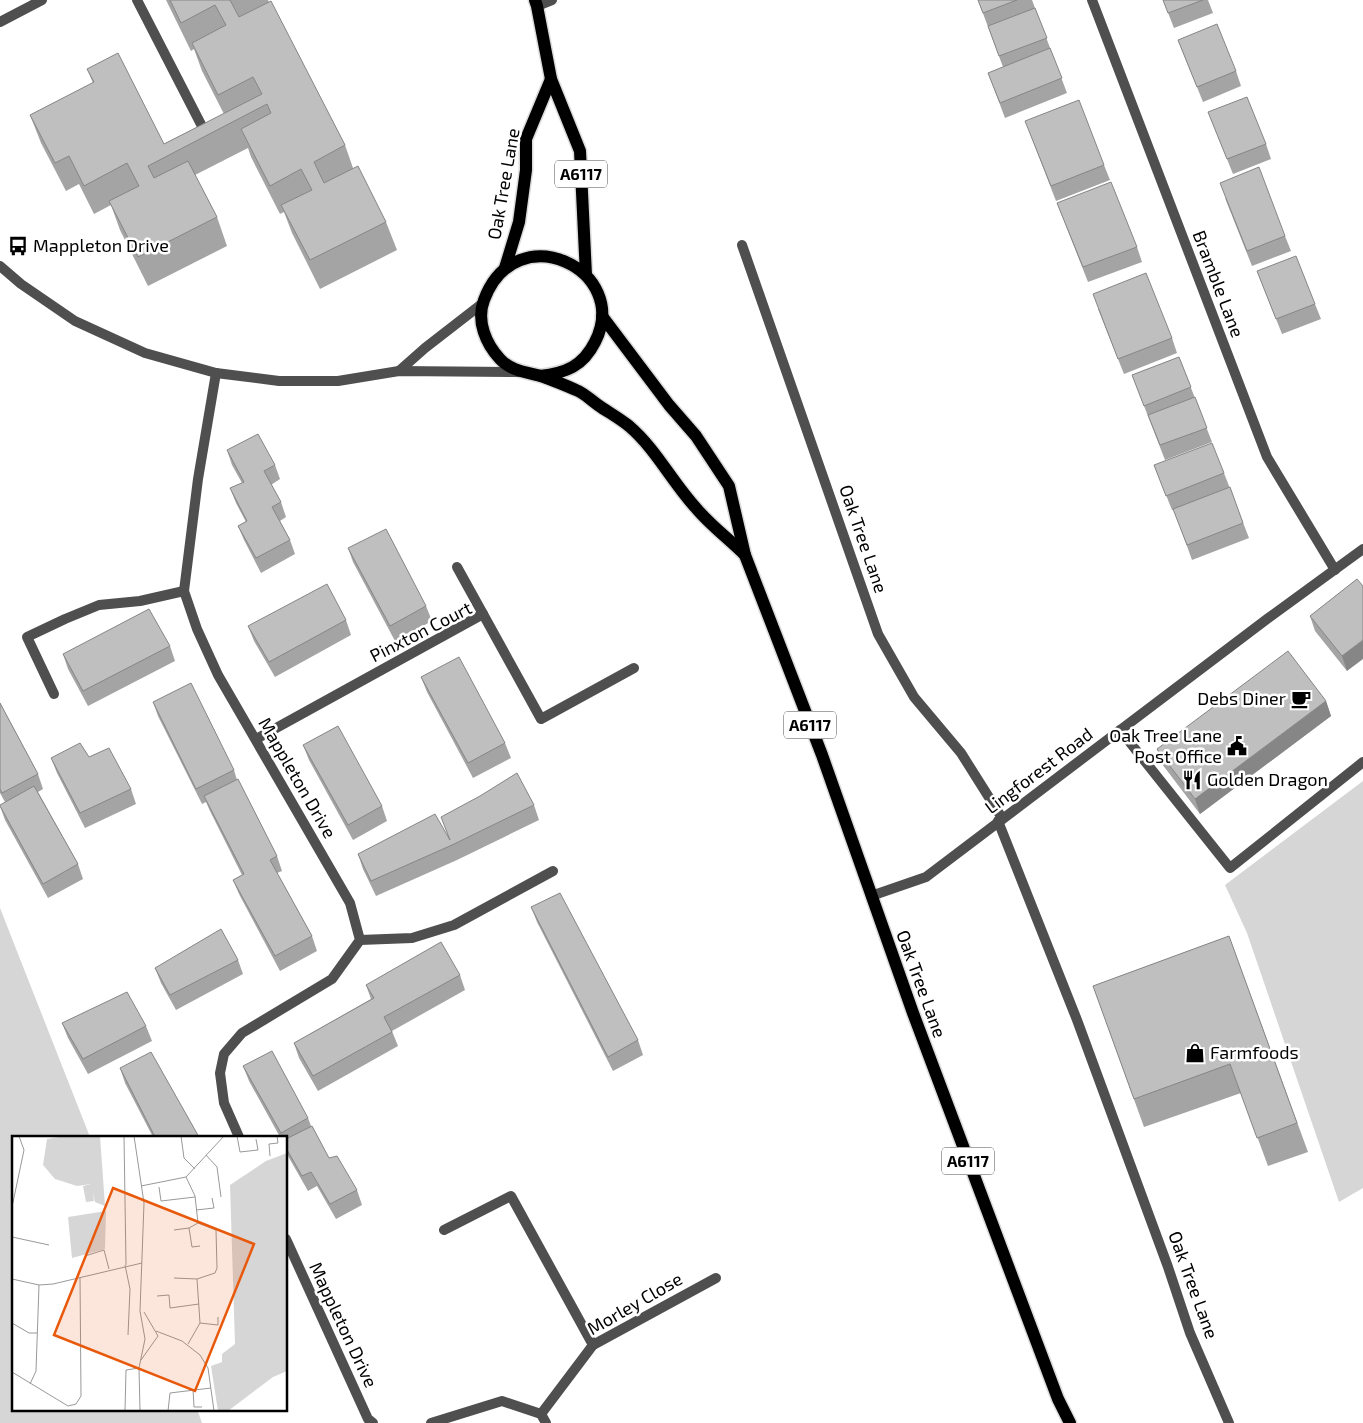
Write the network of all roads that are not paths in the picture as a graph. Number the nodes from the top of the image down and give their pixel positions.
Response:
1 (17, 0) edge
2 (42, 0) edge
3 (137, 0) edge
4 (552, 0) edge
5 (1092, 0) edge
6 (536, 3) edge
7 (22, 10) junction
8 (0, 22) edge
9 (551, 79) junction
10 (210, 142) edge
11 (742, 245) dead end
12 (0, 266) edge
13 (505, 268) junction
14 (586, 275) junction
15 (483, 303) junction
16 (602, 316) junction
17 (399, 371) junction
18 (520, 372) junction
19 (216, 373) junction
20 (540, 376) junction
21 (1363, 549) edge
22 (745, 555) junction
23 (457, 567) dead end
24 (1335, 570) junction
25 (184, 591) junction
26 (483, 614) junction
27 (634, 668) dead end
28 (54, 694) dead end
29 (1120, 730) junction
30 (256, 739) junction
31 (1363, 762) edge
32 (1000, 820) junction
33 (553, 871) dead end
34 (871, 896) junction
35 (360, 940) junction
36 (239, 1136) edge
37 (444, 1230) dead end
38 (288, 1243) edge
39 (716, 1278) dead end
40 (593, 1345) junction
41 (544, 1419) edge
42 (373, 1423) edge
43 (431, 1423) edge
44 (1070, 1423) edge
45 (1229, 1423) edge

1 - 7 street
2 - 7 street
3 - 10 street
4 - 6 street
5 - 24 street, Bramble Lane
6 - 9 main road, Oak Tree Lane / A6117
7 - 8 street
9 - 13 main road, Oak Tree Lane / A6117
9 - 14 main road, Oak Tree Lane / A6117
11 - 32 street, Oak Tree Lane
12 - 19 street
13 - 14 main road, Oak Tree Lane / A6117
13 - 15 main road, Oak Tree Lane / A6117
14 - 16 main road, Oak Tree Lane / A6117
15 - 17 street
15 - 18 main road, Oak Tree Lane / A6117
16 - 20 main road, Oak Tree Lane / A6117
16 - 22 main road, Oak Tree Lane / A6117
17 - 18 street
17 - 19 street
18 - 20 main road, Oak Tree Lane / A6117
19 - 25 street, Mappleton Drive
20 - 22 main road, Oak Tree Lane / A6117
21 - 24 street, Lingforest Road
22 - 34 main road, Oak Tree Lane / A6117
23 - 26 street
24 - 29 street, Lingforest Road
25 - 28 street
25 - 30 street, Mappleton Drive
26 - 27 street, Pinxton Court
26 - 30 street, Pinxton Court
29 - 31 street
29 - 32 street, Lingforest Road
30 - 35 street, Mappleton Drive
32 - 34 street, Lingforest Road
32 - 45 street, Oak Tree Lane
33 - 35 street
34 - 44 main road, Oak Tree Lane / A6117
35 - 36 street
37 - 40 street
38 - 42 street, Mappleton Drive
39 - 40 street, Morley Close
40 - 41 street, Morley Close
41 - 43 street

